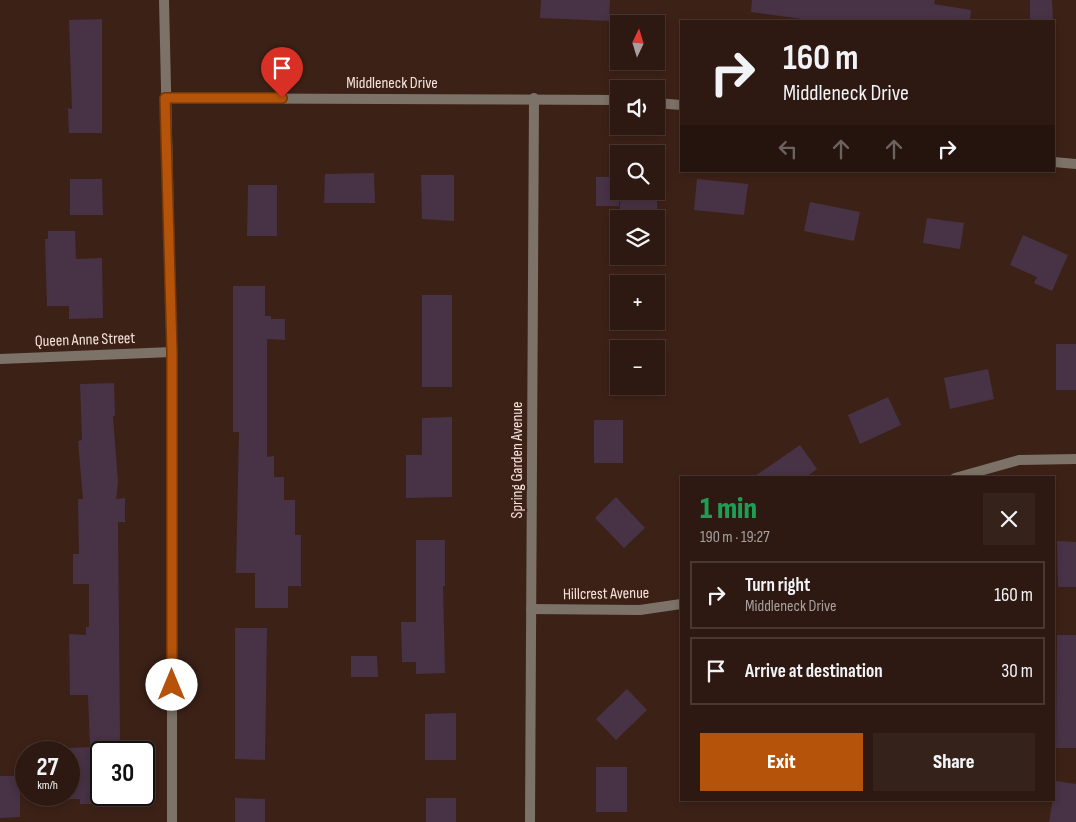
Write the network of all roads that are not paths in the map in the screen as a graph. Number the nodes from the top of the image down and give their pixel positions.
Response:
1 (164, 0) edge
2 (165, 98) junction
3 (534, 98) junction
4 (610, 100) edge
5 (665, 103) edge
6 (680, 104) edge
7 (1055, 162) edge
8 (1076, 164) edge
9 (172, 352) junction
10 (0, 358) edge
11 (1076, 459) edge
12 (962, 476) edge
13 (680, 604) edge
14 (531, 609) junction
15 (172, 822) edge
16 (530, 822) edge

1 - 2 street
2 - 3 street, Middleneck Drive
2 - 9 street
3 - 4 street, Middleneck Drive
3 - 14 street, Spring Garden Avenue
5 - 6 street
7 - 8 street
9 - 10 street, Queen Anne Street
9 - 15 street
11 - 12 street
13 - 14 street, Hillcrest Avenue
14 - 16 street, Spring Garden Avenue

